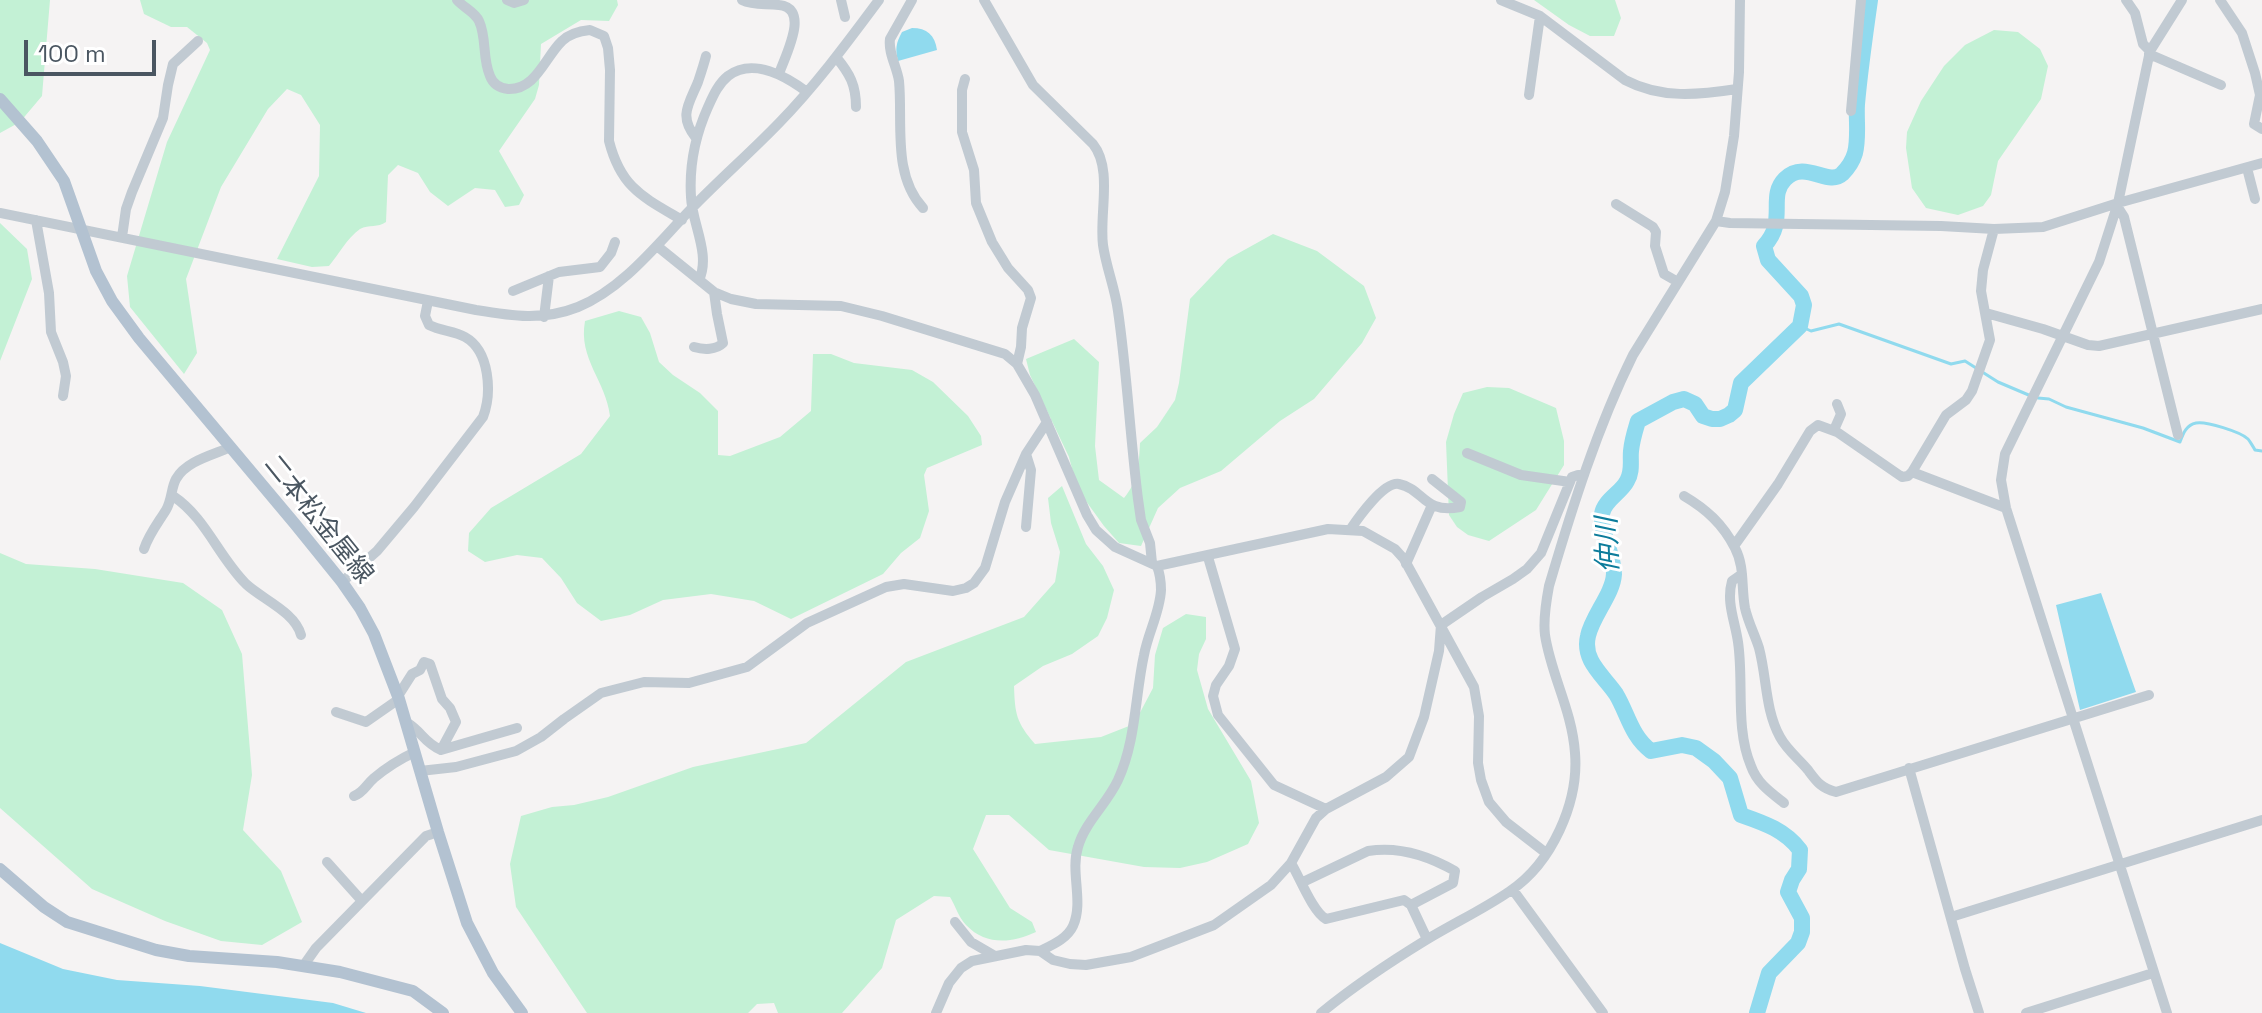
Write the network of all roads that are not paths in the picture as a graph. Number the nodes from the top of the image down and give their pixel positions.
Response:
1 (457, 0) edge
2 (507, 0) edge
3 (524, 0) edge
4 (742, 0) edge
5 (841, 0) edge
6 (879, 0) edge
7 (912, 0) edge
8 (984, 0) edge
9 (1501, 0) edge
10 (1740, 0) edge
11 (1848, 0) edge
12 (2126, 0) edge
13 (2182, 0) edge
14 (2220, 0) edge
15 (765, 2) edge
16 (1860, 3) edge
17 (1540, 16) junction
18 (845, 17) dead end
19 (198, 41) dead end
20 (2149, 53) junction
21 (706, 56) dead end
22 (836, 57) junction
23 (779, 74) junction
24 (2259, 74) edge
25 (965, 79) dead end
26 (2221, 85) dead end
27 (1737, 89) junction
28 (807, 92) junction
29 (1529, 95) dead end
30 (0, 99) edge
31 (856, 107) dead end
32 (1851, 111) dead end
33 (2262, 129) edge
34 (696, 138) junction
35 (2262, 163) edge
36 (2247, 168) junction
37 (2255, 199) dead end
38 (1616, 204) dead end
39 (2117, 204) junction
40 (923, 208) dead end
41 (692, 209) junction
42 (0, 213) edge
43 (36, 220) junction
44 (682, 220) junction
45 (1716, 221) junction
46 (80, 228) junction
47 (1994, 229) junction
48 (122, 237) junction
49 (615, 242) dead end
50 (657, 246) junction
51 (549, 276) junction
52 (699, 280) junction
53 (1678, 282) junction
54 (513, 291) dead end
55 (714, 292) junction
56 (428, 301) junction
57 (2262, 309) edge
58 (1986, 313) junction
59 (544, 317) junction
60 (2154, 334) junction
61 (2062, 336) junction
62 (694, 347) dead end
63 (1017, 364) junction
64 (63, 396) dead end
65 (1837, 404) dead end
66 (1047, 422) junction
67 (1834, 430) junction
68 (2178, 435) dead end
69 (231, 447) junction
70 (1467, 453) dead end
71 (1026, 454) junction
72 (1912, 472) junction
73 (1584, 475) junction
74 (1432, 479) dead end
75 (1570, 482) junction
76 (173, 496) junction
77 (1684, 496) dead end
78 (1432, 505) junction
79 (2006, 508) junction
80 (1026, 527) dead end
81 (1350, 530) junction
82 (1734, 546) junction
83 (144, 549) dead end
84 (1208, 557) junction
85 (1406, 564) junction
86 (1154, 565) junction
87 (1742, 574) junction
88 (342, 582) junction
89 (1441, 625) junction
90 (301, 635) dead end
91 (2149, 695) dead end
92 (398, 698) junction
93 (336, 712) dead end
94 (2072, 719) junction
95 (406, 722) junction
96 (517, 728) dead end
97 (441, 750) junction
98 (415, 752) junction
99 (1909, 768) junction
100 (420, 771) junction
101 (354, 796) dead end
102 (1784, 803) dead end
103 (1326, 809) junction
104 (2262, 820) edge
105 (438, 832) junction
106 (1546, 853) junction
107 (327, 862) dead end
108 (1291, 863) junction
109 (2119, 864) junction
110 (0, 869) edge
111 (1303, 882) junction
112 (1513, 890) junction
113 (362, 901) junction
114 (1411, 905) junction
115 (1951, 917) junction
116 (955, 922) dead end
117 (1427, 939) junction
118 (1040, 951) junction
119 (995, 956) junction
120 (304, 965) junction
121 (2153, 973) junction
122 (443, 1013) edge
123 (522, 1013) edge
124 (936, 1013) edge
125 (1321, 1013) edge
126 (1603, 1013) edge
127 (1979, 1013) edge
128 (2026, 1013) edge
129 (2167, 1013) edge

1 - 44 street
2 - 3 street
4 - 15 street
5 - 18 street
6 - 22 street
7 - 40 street
8 - 86 street
9 - 17 street
10 - 27 street
11 - 16 street
12 - 20 street
13 - 20 street
14 - 24 street
15 - 23 street
16 - 32 street
17 - 27 street
17 - 29 street
19 - 48 street
20 - 26 street
20 - 39 street
21 - 34 street
22 - 28 street
22 - 31 street
23 - 28 street
23 - 34 street
24 - 33 street
25 - 63 street
27 - 45 street
28 - 41 street
30 - 46 main road, 二本松金屋線
34 - 41 street
35 - 36 street
36 - 37 street
36 - 39 street
38 - 53 street
39 - 47 street
39 - 60 street
39 - 61 street
41 - 44 street
41 - 52 street
42 - 43 street
43 - 46 street
43 - 64 street
44 - 50 street
45 - 47 street
45 - 53 street
46 - 48 street
46 - 69 main road, 二本松金屋線
47 - 58 street
48 - 56 street
49 - 51 street
50 - 52 street
50 - 59 street
51 - 54 street
51 - 59 street
52 - 55 street
53 - 73 street
55 - 62 street
55 - 63 street
56 - 59 street
56 - 88 street
57 - 60 street
58 - 61 street
58 - 72 street
60 - 61 street
60 - 68 street
61 - 79 street
63 - 66 street
65 - 67 street
66 - 71 street
66 - 86 street
67 - 72 street
67 - 82 street
69 - 76 street
69 - 88 main road, 二本松金屋線
70 - 75 street
71 - 80 street
71 - 100 street
72 - 79 street
73 - 75 street
73 - 106 street
74 - 78 street
75 - 89 street
76 - 83 street
76 - 90 street
77 - 82 street
78 - 81 street
78 - 85 street
79 - 94 street
81 - 84 street
81 - 85 street
82 - 87 street
84 - 86 street
84 - 103 street
85 - 89 street
86 - 118 street
87 - 99 street
87 - 102 street
88 - 92 main road, 二本松金屋線
89 - 103 street
89 - 106 street
91 - 94 street
92 - 93 street
92 - 95 main road, 二本松金屋線
92 - 97 street
94 - 99 street
94 - 109 street
95 - 97 street
95 - 98 main road, 二本松金屋線
96 - 97 street
98 - 100 main road, 二本松金屋線
98 - 101 street
99 - 115 street
100 - 105 main road, 二本松金屋線
103 - 108 street
104 - 109 street
105 - 113 street
105 - 123 main road, 二本松金屋線
106 - 112 street
107 - 113 street
108 - 111 street
108 - 118 street
109 - 115 street
109 - 121 street
110 - 120 main road
111 - 114 street
111 - 114 street
112 - 117 street
112 - 126 street
113 - 120 street
114 - 117 street
115 - 127 street
116 - 119 street
117 - 125 street
118 - 119 street
119 - 124 street
120 - 122 main road
121 - 128 street
121 - 129 street

